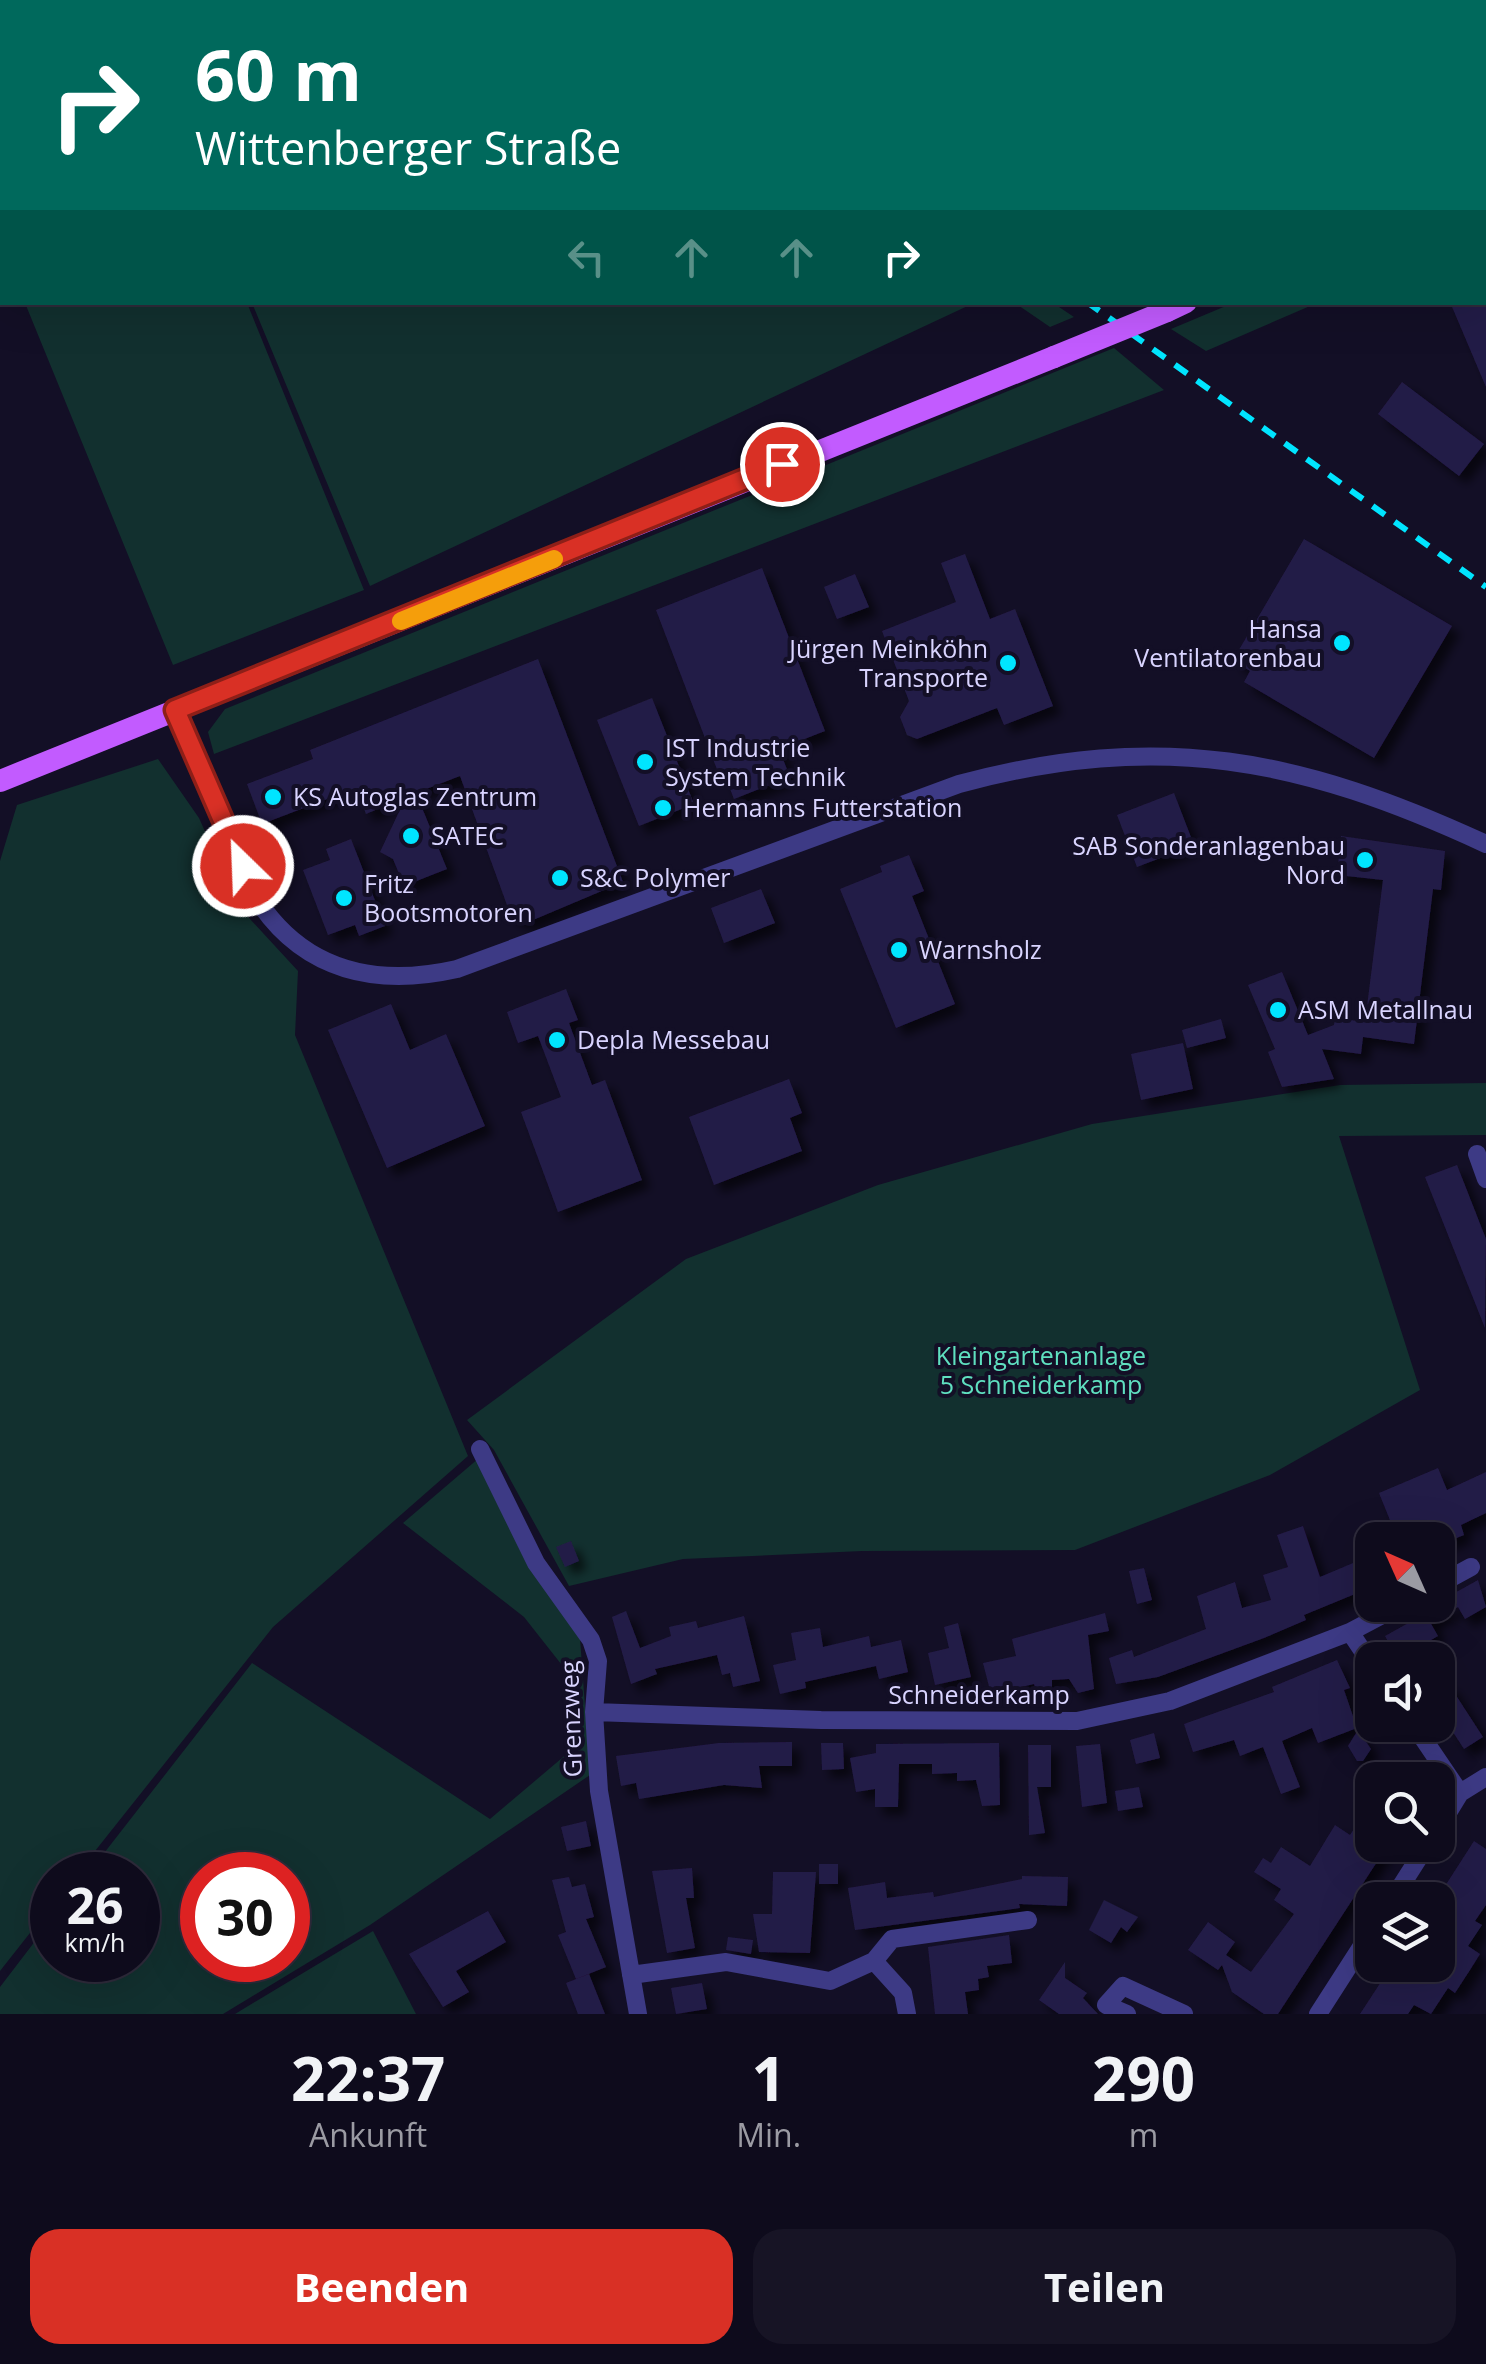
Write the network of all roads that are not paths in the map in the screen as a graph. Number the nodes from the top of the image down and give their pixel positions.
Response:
1 (1177, 307) edge
2 (175, 710) junction
3 (0, 781) edge
4 (1486, 844) edge
5 (1477, 1154) dead end
6 (1486, 1178) edge
7 (480, 1450) dead end
8 (1472, 1567) dead end
9 (1455, 1576) edge
10 (1369, 1622) edge
11 (1350, 1632) junction
12 (1357, 1642) edge
13 (594, 1712) junction
14 (1426, 1742) edge
15 (1486, 1776) edge
16 (1460, 1793) junction
17 (1455, 1801) edge
18 (1028, 1920) dead end
19 (1355, 1956) edge
20 (874, 1961) junction
21 (631, 1975) junction
22 (1160, 2010) edge
23 (638, 2014) edge
24 (908, 2014) edge
25 (1127, 2014) edge
26 (1184, 2014) edge
27 (1318, 2014) edge

1 - 2 main road, bridge
2 - 3 main road
2 - 4 street
5 - 6 street
7 - 13 street, Grenzweg
8 - 9 street
10 - 11 street, Schneiderkamp
11 - 12 street
11 - 13 street, Schneiderkamp
13 - 21 street, Grenzweg
14 - 16 street
15 - 16 street
16 - 17 street
18 - 20 street
19 - 27 street
20 - 21 street
20 - 24 street
21 - 23 street, Grenzweg
22 - 25 street
22 - 26 street

